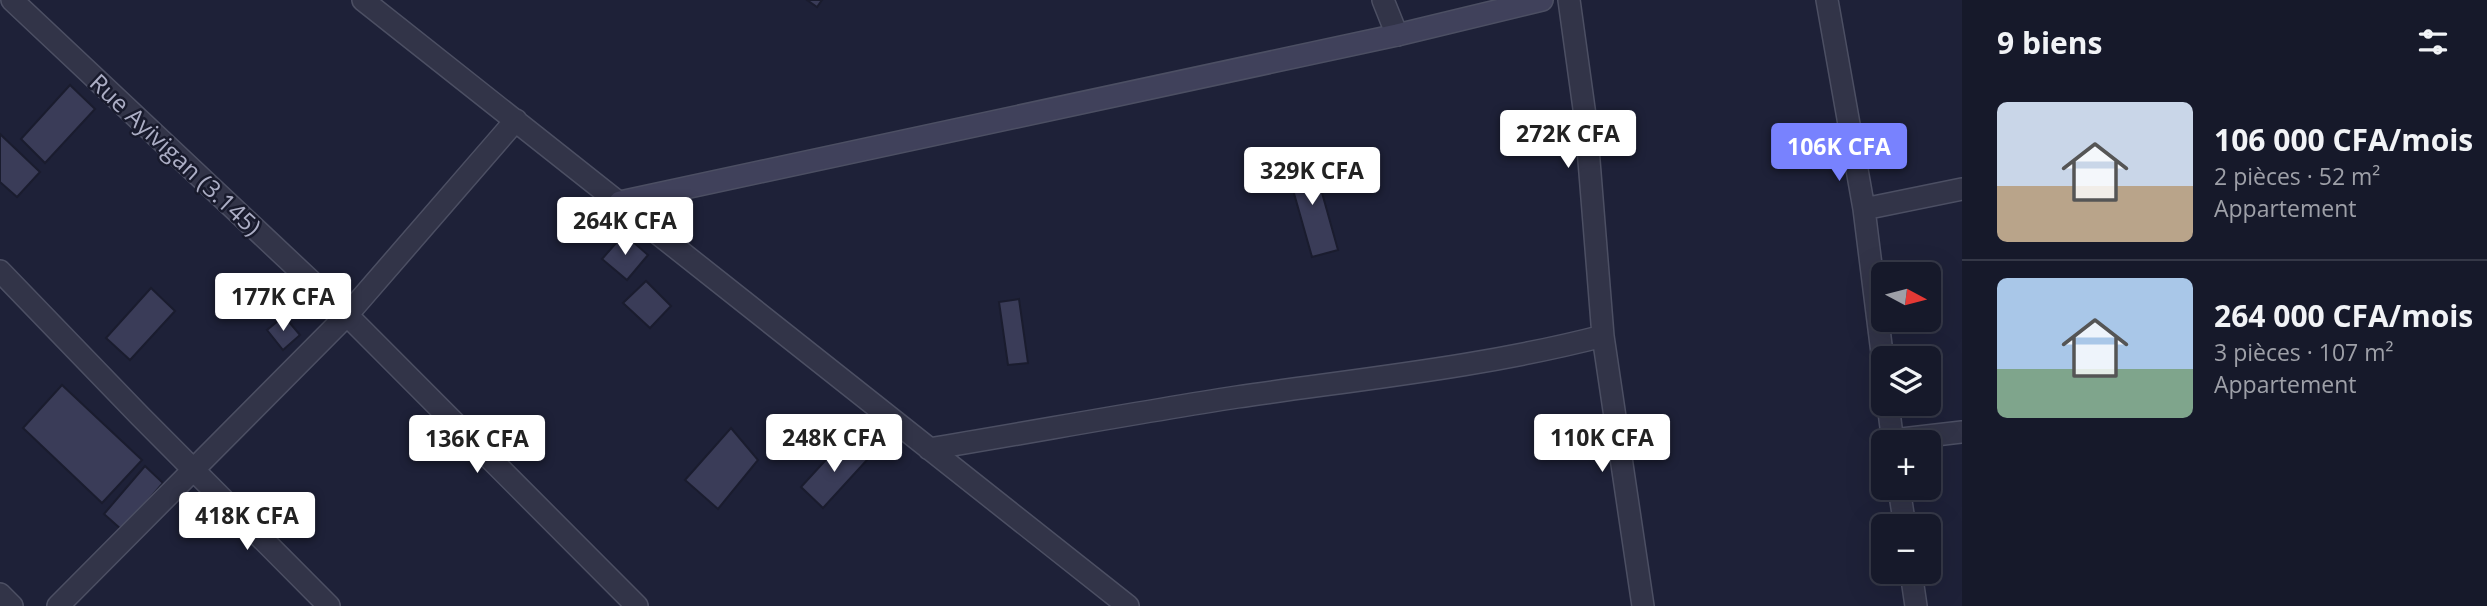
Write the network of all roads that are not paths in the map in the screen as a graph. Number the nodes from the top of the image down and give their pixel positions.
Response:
1 (12, 0) edge
2 (363, 0) edge
3 (1383, 0) edge
4 (1542, 0) edge
5 (1569, 0) edge
6 (1827, 0) edge
7 (1396, 35) junction
8 (516, 120) junction
9 (1962, 189) edge
10 (620, 202) junction
11 (1864, 209) junction
12 (0, 271) edge
13 (347, 315) junction
14 (1603, 336) junction
15 (1881, 346) edge
16 (1962, 432) edge
17 (1941, 435) edge
18 (929, 449) junction
19 (194, 469) junction
20 (1913, 584) edge
21 (0, 594) edge
22 (12, 606) edge
23 (58, 606) edge
24 (329, 606) edge
25 (637, 606) edge
26 (1128, 606) edge
27 (1643, 606) edge
28 (1916, 606) edge

1 - 13 street, Rue Ayivigan (3.145)
2 - 8 street
3 - 7 street
4 - 7 street
5 - 14 street
6 - 11 street
7 - 10 street
8 - 10 street
8 - 13 street
9 - 11 street
10 - 18 street
11 - 15 street
12 - 19 street
13 - 19 street
13 - 25 street, Rue Ayivigan (3.145)
14 - 18 street
14 - 27 street
16 - 17 street
18 - 26 street
19 - 23 street
19 - 24 street
20 - 28 street
21 - 22 street

